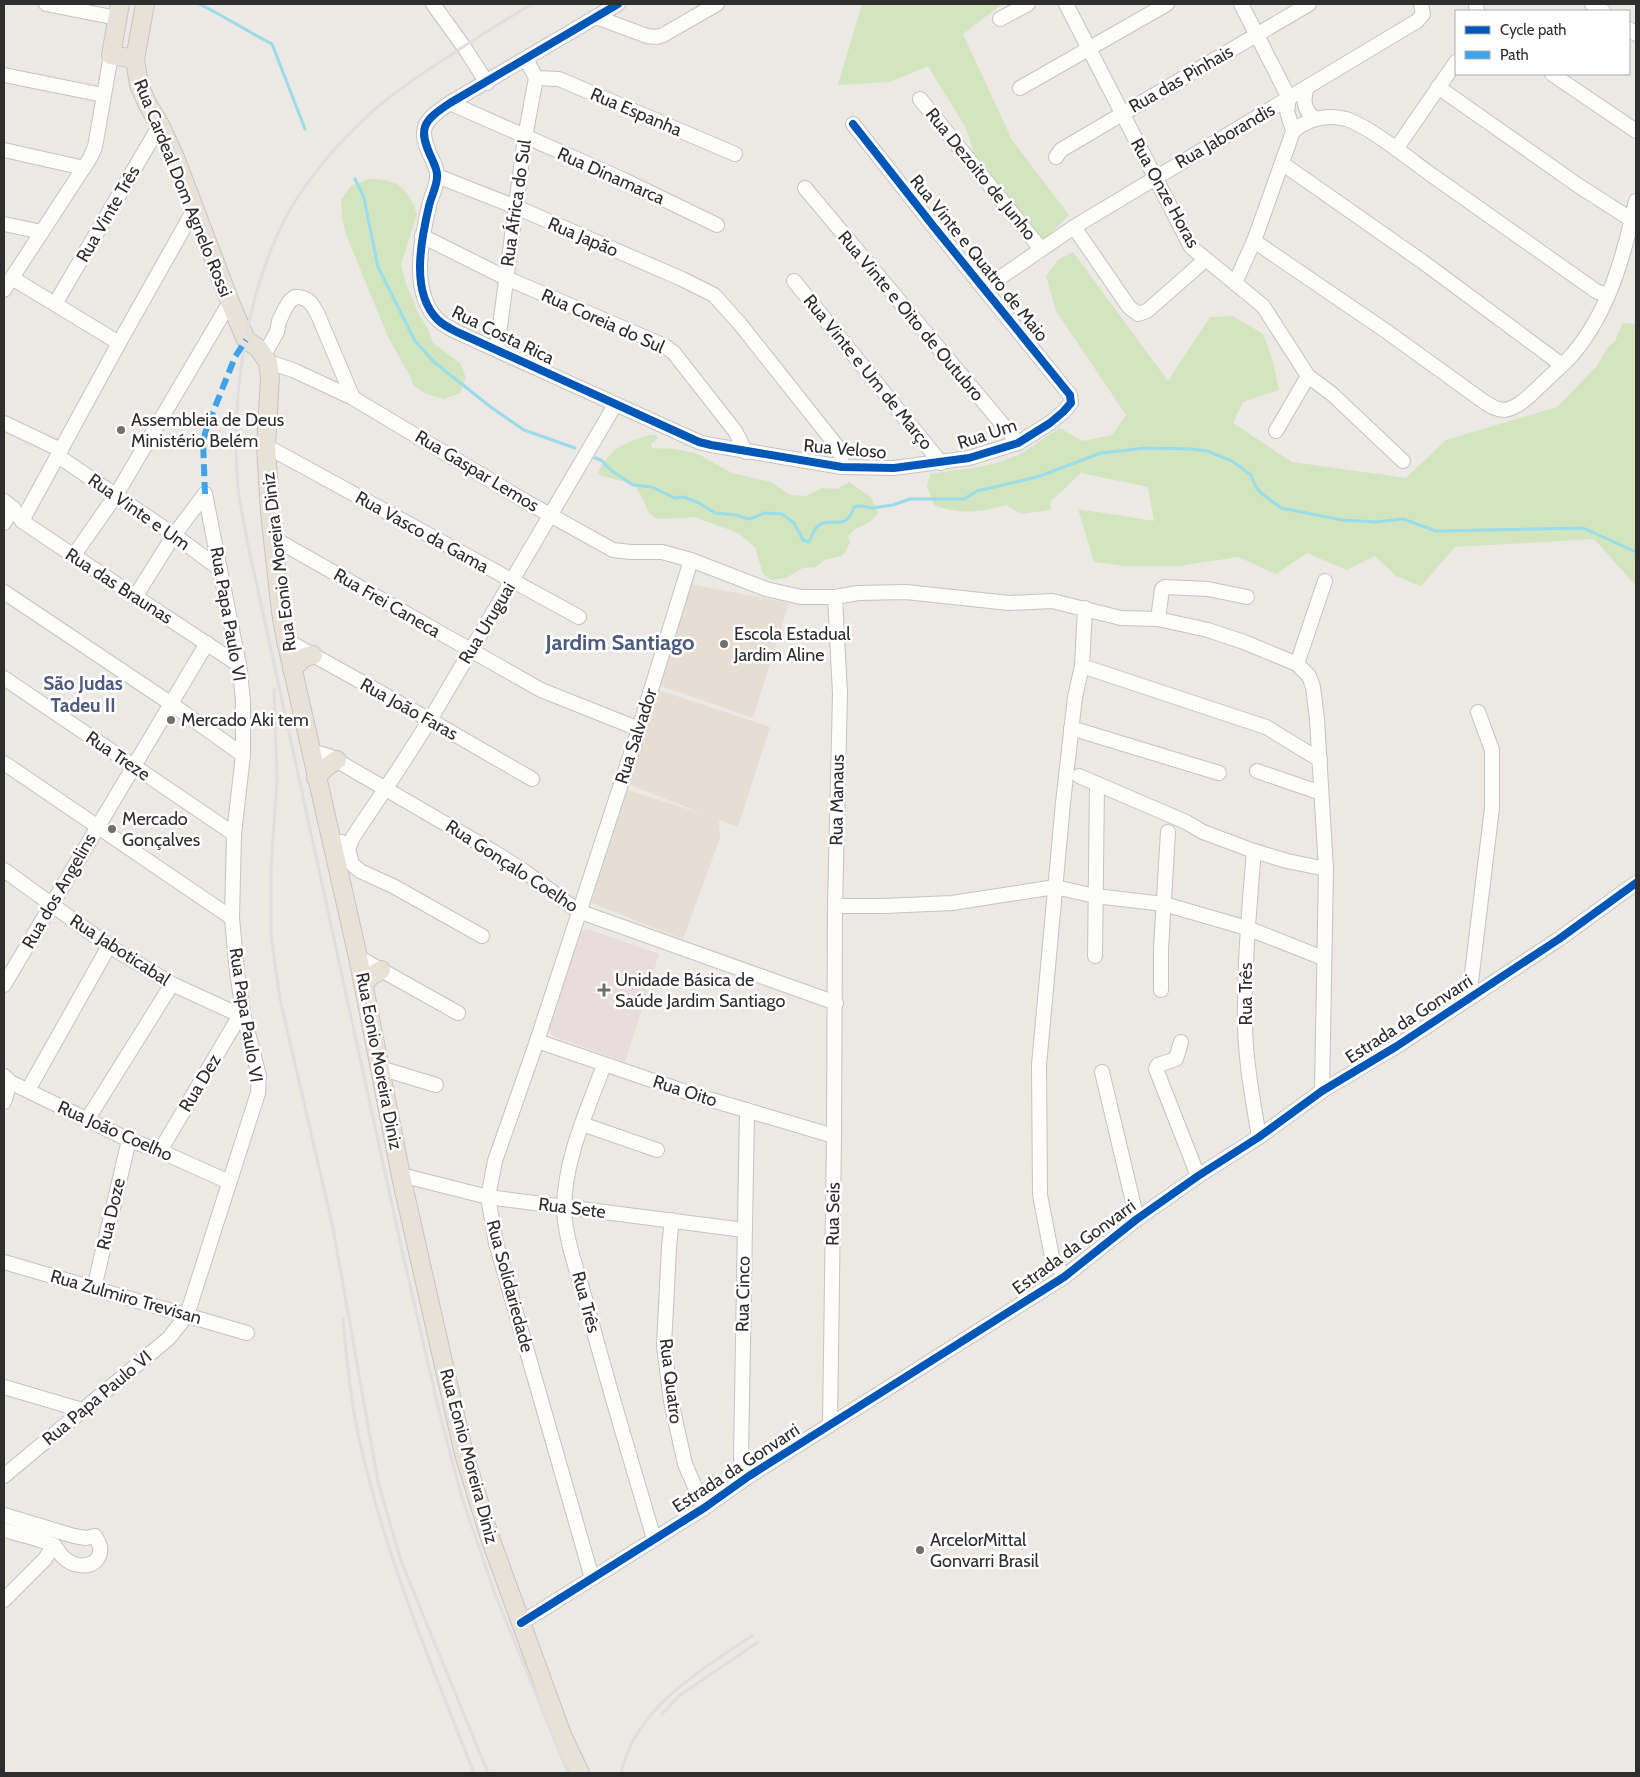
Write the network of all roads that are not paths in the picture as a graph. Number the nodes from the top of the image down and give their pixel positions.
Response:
1 (46, 4) edge
2 (145, 4) edge
3 (433, 4) edge
4 (618, 4) edge
5 (717, 4) edge
6 (1028, 4) edge
7 (1066, 4) edge
8 (1167, 4) edge
9 (1241, 4) edge
10 (1310, 4) edge
11 (1421, 4) edge
12 (119, 11) edge
13 (596, 17) junction
14 (1000, 19) dead end
15 (1257, 35) junction
16 (1089, 49) junction
17 (111, 55) junction
18 (135, 59) junction
19 (526, 59) junction
20 (1455, 63) edge
21 (4, 74) edge
22 (1553, 75) edge
23 (536, 78) junction
24 (486, 83) junction
25 (1307, 87) junction
26 (1438, 87) junction
27 (1020, 88) dead end
28 (103, 95) junction
29 (1289, 98) junction
30 (920, 99) dead end
31 (450, 104) junction
32 (1122, 114) junction
33 (1314, 118) junction
34 (160, 124) junction
35 (853, 124) dead end
36 (1293, 130) junction
37 (1636, 131) edge
38 (525, 137) junction
39 (1396, 149) junction
40 (4, 150) edge
41 (735, 154) dead end
42 (1056, 157) dead end
43 (1283, 164) junction
44 (84, 168) junction
45 (437, 176) junction
46 (1155, 177) junction
47 (805, 188) dead end
48 (1636, 201) edge
49 (195, 208) junction
50 (516, 208) junction
51 (1632, 220) junction
52 (4, 224) edge
53 (717, 225) dead end
54 (1074, 227) junction
55 (42, 232) junction
56 (422, 236) junction
57 (1254, 241) junction
58 (1041, 249) junction
59 (1205, 260) junction
60 (12, 278) junction
61 (506, 278) junction
62 (794, 282) dead end
63 (1235, 283) junction
64 (985, 288) junction
65 (4, 290) edge
66 (1608, 296) junction
67 (230, 302) junction
68 (55, 304) junction
69 (119, 343) junction
70 (496, 349) junction
71 (266, 359) junction
72 (1562, 365) junction
73 (1308, 376) junction
74 (353, 398) junction
75 (615, 405) junction
76 (1063, 412) joint
77 (4, 423) edge
78 (1276, 431) dead end
79 (1018, 443) junction
80 (266, 446) junction
81 (746, 452) junction
82 (59, 453) junction
83 (1403, 461) dead end
84 (941, 463) junction
85 (842, 467) junction
86 (116, 495) junction
87 (8, 504) edge
88 (550, 514) junction
89 (22, 521) junction
90 (4, 523) edge
91 (174, 535) junction
92 (273, 538) junction
93 (74, 556) junction
94 (691, 560) junction
95 (220, 569) junction
96 (1325, 580) dead end
97 (512, 581) junction
98 (4, 592) edge
99 (135, 597) junction
100 (835, 597) junction
101 (1247, 597) dead end
102 (1085, 608) junction
103 (579, 617) dead end
104 (1158, 619) junction
105 (286, 640) junction
106 (207, 643) junction
107 (470, 650) junction
108 (313, 655) junction
109 (1297, 664) junction
110 (239, 665) junction
111 (1082, 666) junction
112 (292, 669) junction
113 (4, 678) edge
114 (170, 703) junction
115 (1478, 712) dead end
116 (430, 720) junction
117 (1071, 728) junction
118 (639, 729) junction
119 (310, 751) junction
120 (243, 755) junction
121 (337, 760) junction
122 (1320, 760) junction
123 (4, 763) edge
124 (134, 767) junction
125 (1257, 771) dead end
126 (1219, 773) dead end
127 (1079, 776) dead end
128 (316, 778) junction
129 (532, 779) dead end
130 (1097, 784) junction
131 (386, 788) junction
132 (1321, 793) junction
133 (97, 826) junction
134 (1168, 832) dead end
135 (234, 834) junction
136 (344, 841) junction
137 (1254, 851) junction
138 (1326, 869) junction
139 (4, 870) edge
140 (350, 872) junction
141 (1636, 883) edge
142 (1056, 887) junction
143 (1095, 896) junction
144 (1164, 904) junction
145 (52, 905) junction
146 (835, 906) junction
147 (578, 910) junction
148 (232, 918) junction
149 (1247, 928) junction
150 (482, 936) dead end
151 (109, 946) junction
152 (1095, 956) dead end
153 (358, 957) junction
154 (1323, 958) junction
155 (381, 970) junction
156 (172, 984) junction
157 (364, 984) junction
158 (4, 985) edge
159 (1162, 990) dead end
160 (1469, 998) junction
161 (836, 1003) junction
162 (458, 1014) dead end
163 (242, 1016) junction
164 (537, 1041) junction
165 (1182, 1042) dead end
166 (604, 1065) junction
167 (380, 1068) junction
168 (1102, 1072) dead end
169 (7, 1079) edge
170 (436, 1085) dead end
171 (28, 1090) junction
172 (1322, 1091) junction
173 (4, 1102) edge
174 (747, 1110) junction
175 (87, 1120) junction
176 (582, 1124) junction
177 (834, 1136) junction
178 (1259, 1137) junction
179 (129, 1140) junction
180 (657, 1150) dead end
181 (160, 1151) junction
182 (401, 1175) junction
183 (1198, 1176) junction
184 (228, 1182) junction
185 (488, 1197) junction
186 (564, 1208) junction
187 (1137, 1219) junction
188 (672, 1220) junction
189 (744, 1230) junction
190 (4, 1262) edge
191 (1064, 1277) junction
192 (94, 1288) junction
193 (187, 1315) junction
194 (247, 1333) dead end
195 (4, 1387) edge
196 (82, 1410) junction
197 (830, 1425) junction
198 (4, 1476) edge
199 (749, 1476) junction
200 (704, 1508) junction
201 (4, 1515) edge
202 (4, 1530) edge
203 (654, 1539) junction
204 (54, 1545) junction
205 (592, 1578) junction
206 (4, 1600) edge
207 (521, 1624) junction
208 (580, 1773) edge

1 - 12 street
2 - 18 main road, Rua Cardeal Dom Agnelo Rossi
3 - 24 street
4 - 13 street
5 - 13 street
6 - 14 street
7 - 16 street, Rua Onze Horas
8 - 16 street
9 - 15 street
10 - 15 street, Rua das Pinhais
11 - 25 street, Rua Jaborandis
12 - 17 main road
13 - 19 street
15 - 29 street
15 - 32 street, Rua das Pinhais
16 - 27 street
16 - 32 street, Rua Onze Horas
17 - 18 main road
17 - 28 street
18 - 34 main road, Rua Cardeal Dom Agnelo Rossi
19 - 23 street
19 - 24 street
20 - 26 street
21 - 28 street
22 - 37 street
23 - 38 street, Rua África do Sul
23 - 41 street, Rua Espanha
24 - 31 street
25 - 29 street, Rua Jaborandis
25 - 33 street
26 - 39 street
26 - 51 street
28 - 44 street
29 - 36 street
29 - 46 street, Rua Jaborandis
30 - 58 street, Rua Dezoito de Junho
31 - 38 street, Rua Dinamarca
31 - 45 street
32 - 42 street, Rua das Pinhais
32 - 46 street, Rua Onze Horas
33 - 36 street
33 - 39 street
34 - 49 main road, Rua Cardeal Dom Agnelo Rossi
34 - 68 street, Rua Vinte Três
35 - 64 street, Rua Vinte e Quatro de Maio
36 - 43 street
38 - 50 street, Rua África do Sul
38 - 53 street, Rua Dinamarca
39 - 66 street
40 - 44 street
43 - 57 street
43 - 72 street
44 - 55 street
45 - 50 street, Rua Japão
45 - 56 street, Rua Costa Rica
46 - 54 street, Rua Jaborandis
46 - 59 street, Rua Onze Horas
47 - 79 street, Rua Vinte e Oito de Outubro
48 - 51 street
49 - 67 main road, Rua Cardeal Dom Agnelo Rossi
49 - 69 street
50 - 61 street, Rua África do Sul
50 - 85 street, Rua Japão
51 - 66 street
52 - 55 street
54 - 58 street, Rua Jaborandis
54 - 59 street
55 - 60 street
56 - 61 street, Rua Coreia do Sul
56 - 70 street, Rua Costa Rica
57 - 63 street
57 - 72 street
58 - 64 street, Rua Jaborandis
59 - 63 street, Rua Onze Horas
60 - 65 street
60 - 68 street
61 - 70 street, Rua África do Sul
61 - 81 street, Rua Coreia do Sul
62 - 84 street, Rua Vinte e Um de Março
63 - 73 street, Rua Onze Horas
64 - 76 street, Rua Vinte e Quatro de Maio
66 - 72 street
67 - 71 main road, Rua Cardeal Dom Agnelo Rossi
67 - 86 street
68 - 69 street
69 - 82 street
70 - 75 street, Rua Costa Rica
71 - 74 street, Rua Gaspar Lemos
71 - 74 street
71 - 80 main road, Rua Eonio Moreira Diniz
73 - 78 street
73 - 83 street, Rua Onze Horas
74 - 88 street, Rua Gaspar Lemos
75 - 81 street, Rua Costa Rica
75 - 88 street, Rua Uruguai
76 - 79 street, Rua Um
77 - 82 street, Rua Vinte e Um
79 - 84 street, Rua Um
80 - 92 main road, Rua Eonio Moreira Diniz
80 - 97 street, Rua Vasco da Gama
81 - 85 street, Rua Veloso
82 - 86 street, Rua Vinte e Um
82 - 89 street
84 - 85 street, Rua Veloso
86 - 91 street, Rua Vinte e Um
86 - 93 street
87 - 89 street, Rua das Braunas
87 - 90 street
88 - 94 street, Rua Gaspar Lemos
88 - 97 street, Rua Uruguai
89 - 93 street, Rua das Braunas
91 - 95 street, Rua Vinte e Um
91 - 95 street, Rua Papa Paulo VI
91 - 99 street
92 - 105 main road, Rua Eonio Moreira Diniz
92 - 107 street, Rua Frei Caneca
93 - 99 street, Rua das Braunas
94 - 100 street, Rua Gaspar Lemos
94 - 118 street, Rua Salvador
95 - 110 street, Rua Papa Paulo VI
96 - 109 street
97 - 103 street, Rua Vasco da Gama
97 - 107 street, Rua Uruguai
98 - 114 street
99 - 106 street, Rua das Braunas
100 - 102 street, Rua Gaspar Lemos
100 - 146 street, Rua Manaus
101 - 104 street
102 - 104 street, Rua Gaspar Lemos
102 - 111 street
104 - 109 street, Rua Gaspar Lemos
105 - 108 street, Rua João Faras
105 - 112 main road, Rua Eonio Moreira Diniz
106 - 110 street, Rua das Braunas
106 - 114 street, Rua dos Angelins
107 - 116 street, Rua Uruguai
107 - 118 street, Rua Frei Caneca
108 - 112 main road
108 - 116 street, Rua João Faras
109 - 122 street
110 - 120 street, Rua Papa Paulo VI
111 - 117 street
111 - 122 street
112 - 119 main road, Rua Eonio Moreira Diniz
113 - 124 street, Rua Treze
114 - 120 street
114 - 124 street, Rua dos Angelins
115 - 160 street
116 - 129 street, Rua João Faras
116 - 131 street, Rua Uruguai
117 - 126 street
117 - 142 street
118 - 147 street, Rua Salvador
119 - 121 street, Rua Gonçalo Coelho
119 - 128 main road, Rua Eonio Moreira Diniz
120 - 135 street, Rua Papa Paulo VI
121 - 128 main road
121 - 131 street, Rua Gonçalo Coelho
122 - 132 street
123 - 133 street
124 - 133 street, Rua dos Angelins
124 - 135 street, Rua Treze
125 - 132 street
127 - 130 street
128 - 136 main road, Rua Eonio Moreira Diniz
130 - 137 street
130 - 143 street
131 - 136 street, Rua Uruguai
131 - 147 street, Rua Gonçalo Coelho
132 - 138 street
133 - 145 street, Rua dos Angelins
133 - 148 street
134 - 144 street
135 - 148 street, Rua Papa Paulo VI
136 - 140 main road, Rua Eonio Moreira Diniz
136 - 140 street
137 - 138 street
137 - 149 street, Rua Três
138 - 154 street
139 - 145 street, Rua Jaboticabal
140 - 150 street
140 - 153 main road, Rua Eonio Moreira Diniz
141 - 160 street, Estrada da Gonvarri
142 - 143 street
142 - 146 street
142 - 191 street
143 - 144 street
143 - 152 street
144 - 149 street
144 - 159 street
145 - 151 street, Rua Jaboticabal
145 - 158 street, Rua dos Angelins
146 - 161 street, Rua Manaus
147 - 161 street, Rua Gonçalo Coelho
147 - 164 street, Rua Solidariedade
148 - 163 street, Rua Papa Paulo VI
149 - 154 street
149 - 178 street, Rua Três
151 - 156 street, Rua Jaboticabal
151 - 171 street
153 - 155 street
153 - 157 main road, Rua Eonio Moreira Diniz
154 - 172 street
155 - 157 main road
155 - 162 street
156 - 163 street, Rua Jaboticabal
156 - 175 street
157 - 167 main road, Rua Eonio Moreira Diniz
160 - 172 street, Estrada da Gonvarri
161 - 177 street, Rua Seis
163 - 181 street, Rua Dez
163 - 184 street, Rua Papa Paulo VI
164 - 166 street, Rua Oito
164 - 185 street, Rua Solidariedade
165 - 183 street
166 - 174 street, Rua Oito
166 - 176 street, Rua Três
167 - 170 street
167 - 182 main road, Rua Eonio Moreira Diniz
168 - 187 street
169 - 171 street, Rua João Coelho
169 - 173 street
171 - 175 street, Rua João Coelho
172 - 178 street, Estrada da Gonvarri
174 - 177 street, Rua Oito
174 - 189 street, Rua Cinco
175 - 179 street, Rua João Coelho
176 - 180 street
176 - 186 street, Rua Três
177 - 197 street, Rua Seis
178 - 183 street, Estrada da Gonvarri
179 - 181 street, Rua João Coelho
179 - 192 street, Rua Doze
181 - 184 street, Rua João Coelho
182 - 185 street, Rua Sete
182 - 207 main road, Rua Eonio Moreira Diniz
183 - 187 street, Estrada da Gonvarri
184 - 193 street, Rua Papa Paulo VI
185 - 186 street, Rua Sete
185 - 205 street, Rua Solidariedade
186 - 188 street, Rua Sete
186 - 203 street, Rua Três
187 - 191 street, Estrada da Gonvarri
188 - 189 street, Rua Sete
188 - 200 street, Rua Quatro
189 - 199 street, Rua Cinco
190 - 192 street, Rua Zulmiro Trevisan
191 - 197 street, Estrada da Gonvarri
192 - 193 street, Rua Zulmiro Trevisan
193 - 194 street, Rua Zulmiro Trevisan
193 - 196 street, Rua Papa Paulo VI
195 - 196 street
196 - 198 street, Rua Papa Paulo VI
197 - 199 street, Estrada da Gonvarri
199 - 200 street, Estrada da Gonvarri
200 - 203 street, Estrada da Gonvarri
201 - 204 street
202 - 204 street
203 - 205 street, Estrada da Gonvarri
204 - 206 street
205 - 207 street, Estrada da Gonvarri
207 - 208 main road, Rua Eonio Moreira Diniz

